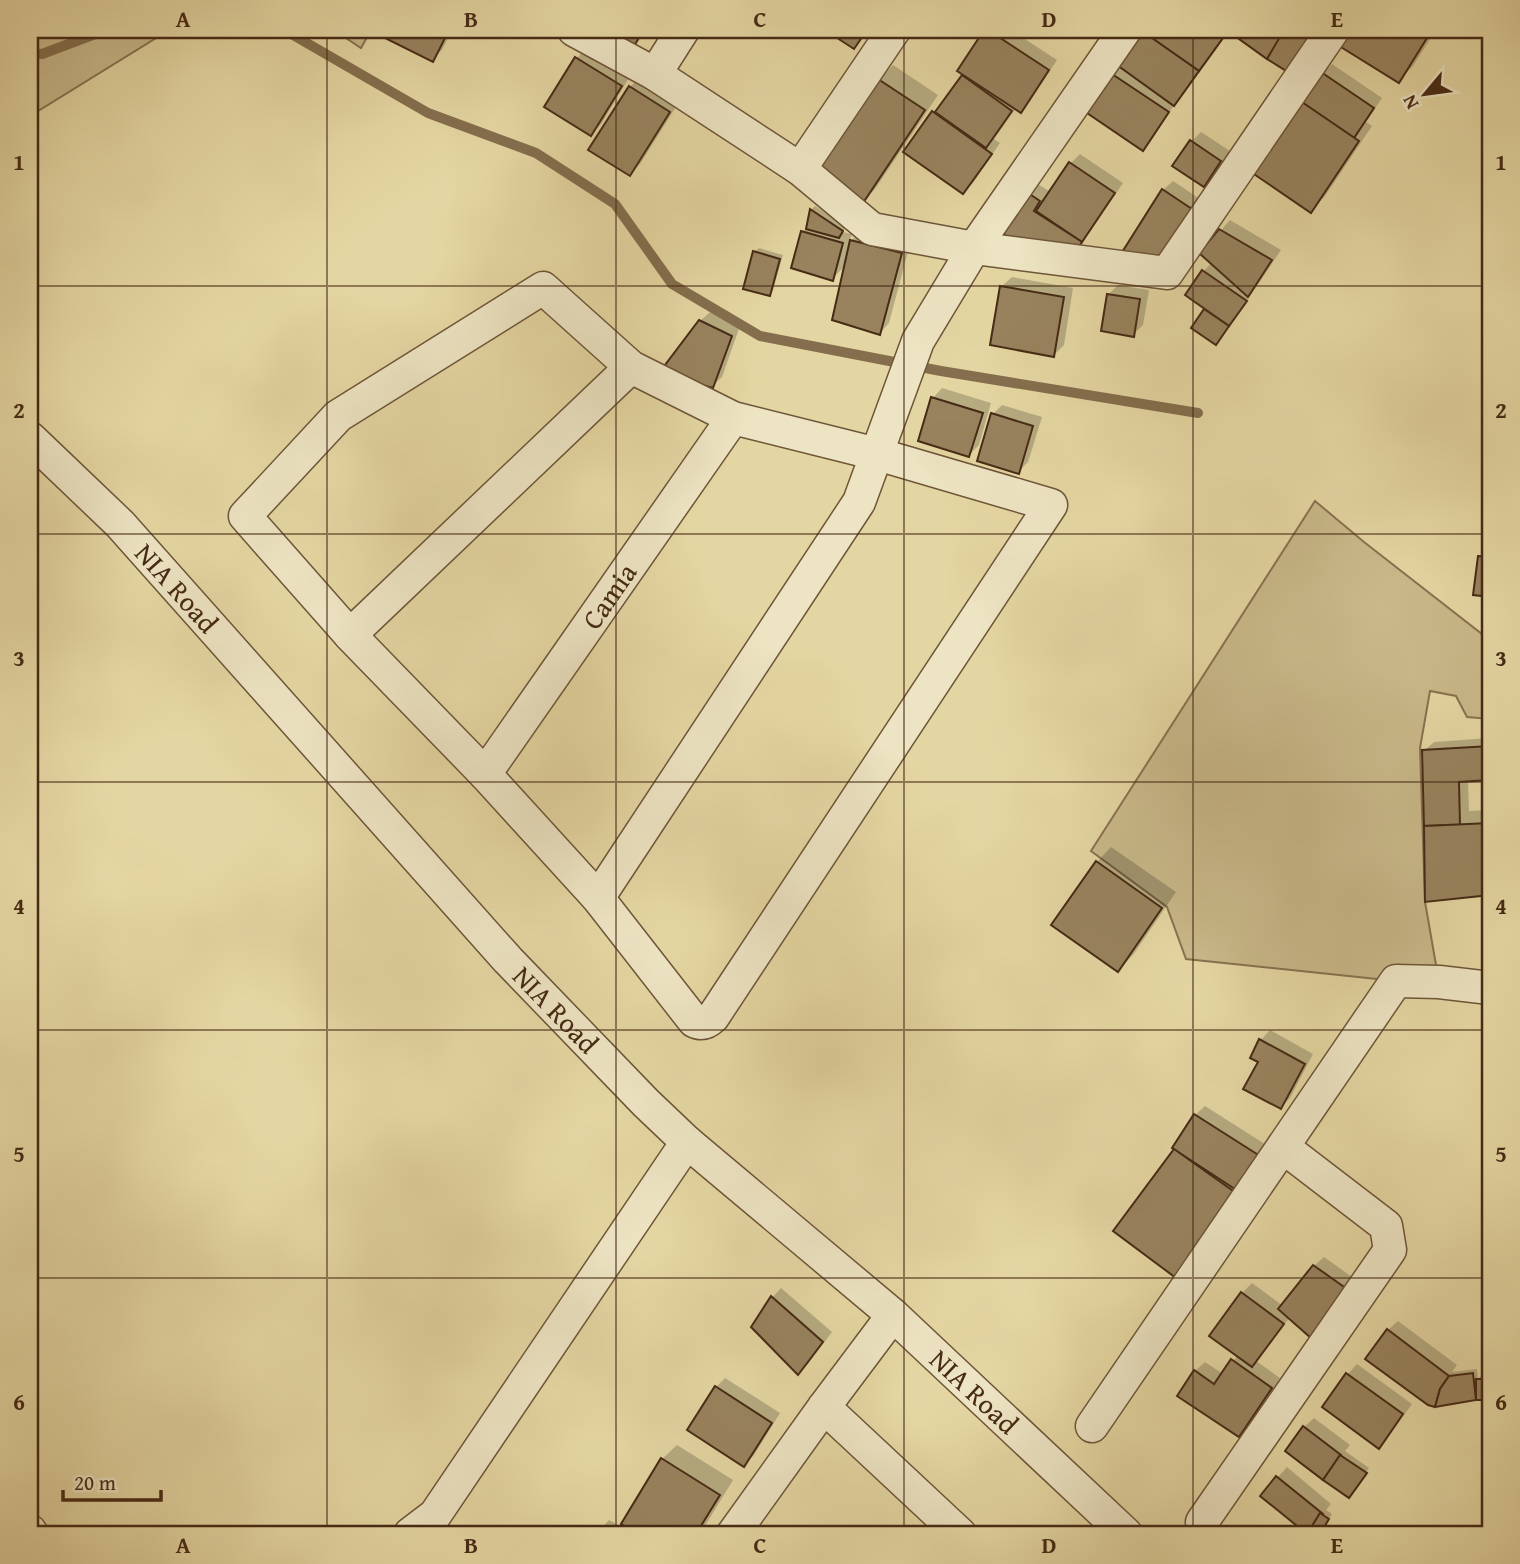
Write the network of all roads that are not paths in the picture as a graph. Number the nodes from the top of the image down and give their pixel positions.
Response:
1 (575, 30) edge
2 (683, 30) edge
3 (894, 30) edge
4 (1125, 30) edge
5 (1333, 30) edge
6 (655, 74) junction
7 (800, 169) junction
8 (974, 248) junction
9 (631, 367) junction
10 (733, 418) junction
11 (30, 438) edge
12 (877, 454) junction
13 (350, 635) junction
14 (485, 774) junction
15 (598, 898) junction
16 (1490, 988) edge
17 (687, 1142) junction
18 (1283, 1147) junction
19 (893, 1315) junction
20 (824, 1407) junction
21 (1092, 1426) dead end
22 (1202, 1522) dead end
23 (410, 1534) edge
24 (733, 1534) edge
25 (960, 1534) edge
26 (1126, 1534) edge

1 - 6 street
2 - 6 street
3 - 7 street
4 - 8 street
5 - 8 street
6 - 7 street
7 - 8 street
8 - 12 street
9 - 10 street
9 - 13 street
9 - 13 street
10 - 12 street
10 - 14 street, Camia
11 - 17 street, NIA Road
12 - 15 street
12 - 15 street
13 - 14 street
14 - 15 street
16 - 18 street
17 - 19 street, NIA Road
17 - 23 street
18 - 21 street
18 - 22 street
19 - 20 street
19 - 26 street, NIA Road
20 - 24 street
20 - 25 street

